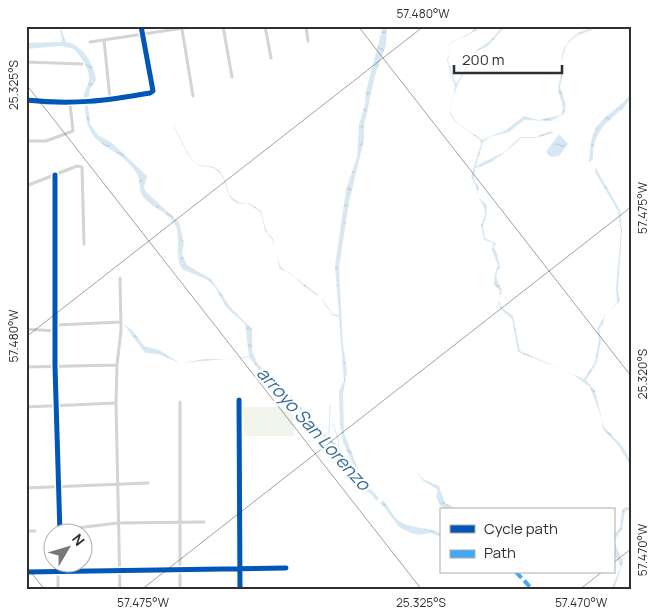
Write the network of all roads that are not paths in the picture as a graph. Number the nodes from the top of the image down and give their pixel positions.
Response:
1 (141, 26) edge
2 (197, 26) edge
3 (223, 26) edge
4 (265, 26) edge
5 (306, 26) edge
6 (182, 29) junction
7 (143, 35) junction
8 (104, 40) junction
9 (308, 41) dead end
10 (90, 42) dead end
11 (271, 58) dead end
12 (26, 62) edge
13 (82, 64) dead end
14 (232, 77) dead end
15 (193, 96) dead end
16 (26, 100) edge
17 (110, 100) junction
18 (70, 104) junction
19 (26, 141) edge
20 (55, 175) junction
21 (26, 186) edge
22 (84, 244) dead end
23 (120, 278) dead end
24 (121, 322) junction
25 (56, 325) junction
26 (26, 329) edge
27 (55, 330) junction
28 (117, 365) junction
29 (55, 366) junction
30 (26, 367) edge
31 (238, 400) dead end
32 (180, 402) dead end
33 (116, 403) junction
34 (26, 407) edge
35 (57, 407) junction
36 (148, 483) dead end
37 (118, 485) junction
38 (26, 488) edge
39 (59, 488) junction
40 (181, 522) junction
41 (204, 522) dead end
42 (118, 523) junction
43 (60, 524) edge
44 (92, 527) edge
45 (26, 531) edge
46 (35, 531) dead end
47 (240, 568) junction
48 (286, 568) dead end
49 (180, 569) junction
50 (119, 571) junction
51 (26, 572) edge
52 (42, 572) edge
53 (92, 572) edge
54 (58, 574) edge
55 (58, 590) edge
56 (120, 590) edge
57 (180, 590) edge
58 (240, 590) edge

1 - 7 street
2 - 6 street
3 - 14 street
4 - 11 street
5 - 9 street
6 - 7 street
6 - 15 street
7 - 8 street
7 - 17 street
8 - 10 street
8 - 17 street
12 - 13 street
16 - 18 street
17 - 18 street
18 - 19 street
20 - 21 street
20 - 22 street
20 - 25 street
23 - 24 street
24 - 25 street
24 - 28 street
25 - 27 street
26 - 27 street
27 - 29 street
28 - 29 street
28 - 33 street
29 - 30 street
29 - 35 street
31 - 47 street
32 - 40 street
33 - 35 street
33 - 37 street
34 - 35 street
35 - 39 street
36 - 37 street
37 - 39 street
37 - 42 street
38 - 39 street
39 - 43 street
40 - 41 street
40 - 42 street
40 - 49 street
42 - 44 street
42 - 50 street
45 - 46 street
47 - 48 street
47 - 49 street
47 - 58 street
49 - 50 street
49 - 57 street
50 - 53 street
50 - 56 street
51 - 52 street
54 - 55 street

